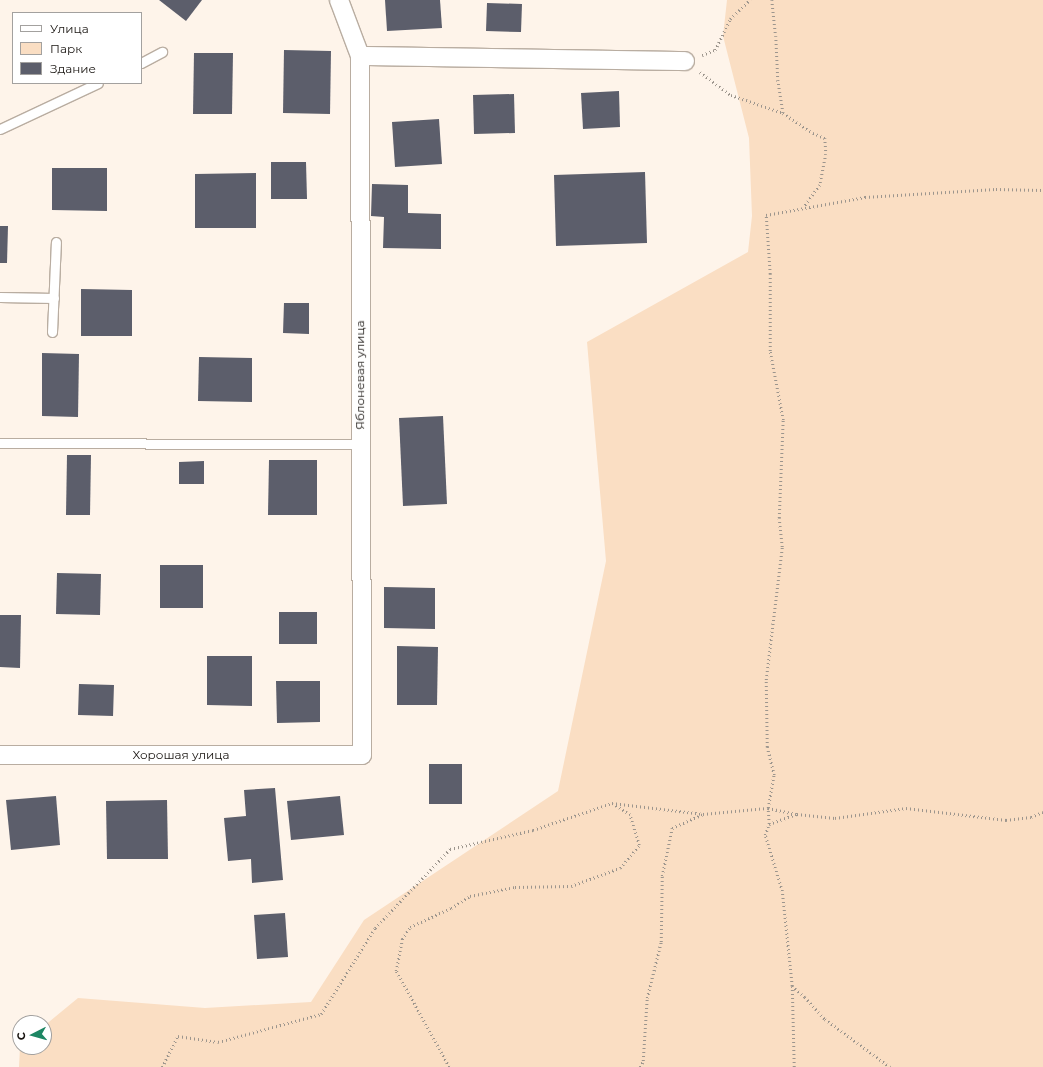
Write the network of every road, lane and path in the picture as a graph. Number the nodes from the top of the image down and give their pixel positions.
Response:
1 (339, 0) edge
2 (750, 0) edge
3 (772, 0) edge
4 (162, 52) dead end
5 (360, 56) junction
6 (685, 61) junction
7 (142, 62) edge
8 (96, 84) edge
9 (783, 113) junction
10 (0, 129) edge
11 (1043, 190) edge
12 (804, 207) junction
13 (56, 242) dead end
14 (0, 297) edge
15 (54, 298) junction
16 (52, 332) dead end
17 (0, 443) edge
18 (360, 444) junction
19 (0, 755) edge
20 (362, 755) joint
21 (612, 803) junction
22 (768, 808) junction
23 (1043, 812) edge
24 (702, 814) junction
25 (796, 814) junction
26 (769, 824) junction
27 (792, 986) junction
28 (162, 1067) edge
29 (449, 1067) edge
30 (640, 1067) edge
31 (794, 1067) edge
32 (890, 1067) edge

1 - 5 street, Яблоневая улица
2 - 6 path
3 - 9 path
4 - 7 lane
5 - 6 street
5 - 18 street, Яблоневая улица
6 - 9 path
8 - 10 lane
9 - 12 path
11 - 12 path
12 - 22 path
13 - 15 lane
14 - 15 lane
15 - 16 lane
17 - 18 lane
18 - 20 street, Яблоневая улица
19 - 20 street, Хорошая улица
21 - 24 path
21 - 28 path
21 - 29 path
22 - 24 path
22 - 25 path
22 - 26 path
23 - 25 path
24 - 30 path
25 - 26 path
26 - 27 path
27 - 31 path
27 - 32 path

